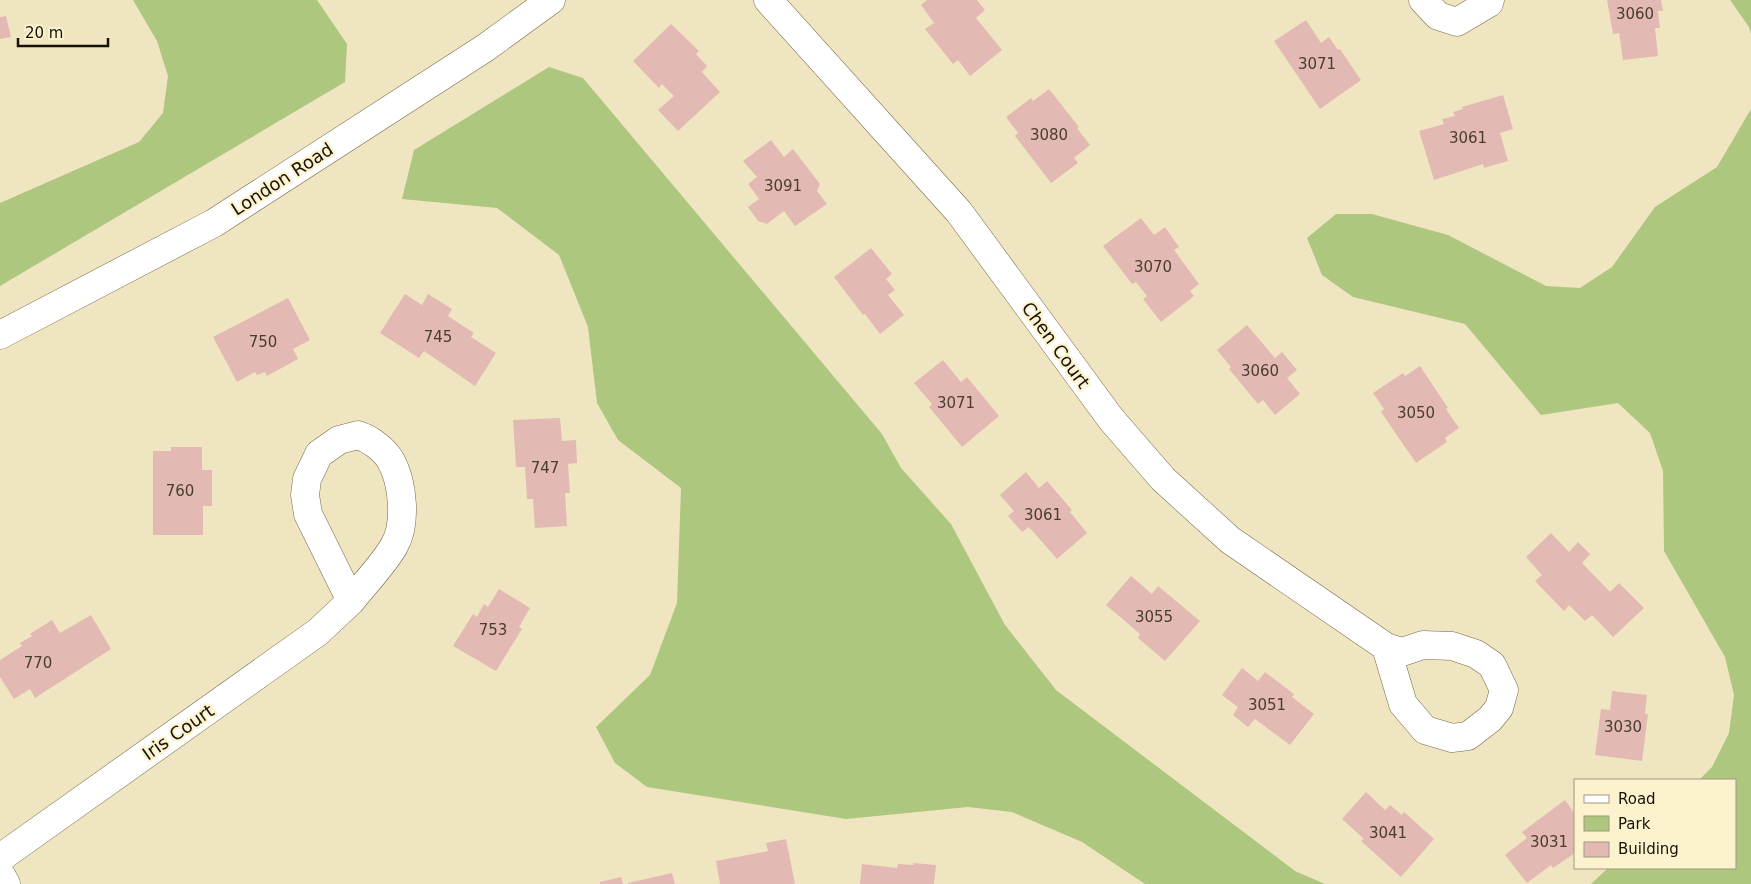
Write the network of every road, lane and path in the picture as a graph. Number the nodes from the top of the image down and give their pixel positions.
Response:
1 (552, 0) edge
2 (768, 0) edge
3 (1423, 0) edge
4 (1490, 0) edge
5 (0, 335) edge
6 (352, 601) junction
7 (1386, 647) dead end
8 (0, 858) edge
9 (0, 873) edge
10 (6, 884) edge

1 - 5 street, London Road
2 - 7 street, Chen Court
3 - 4 street
6 - 6 street, Iris Court
6 - 8 street, Iris Court
9 - 10 street

